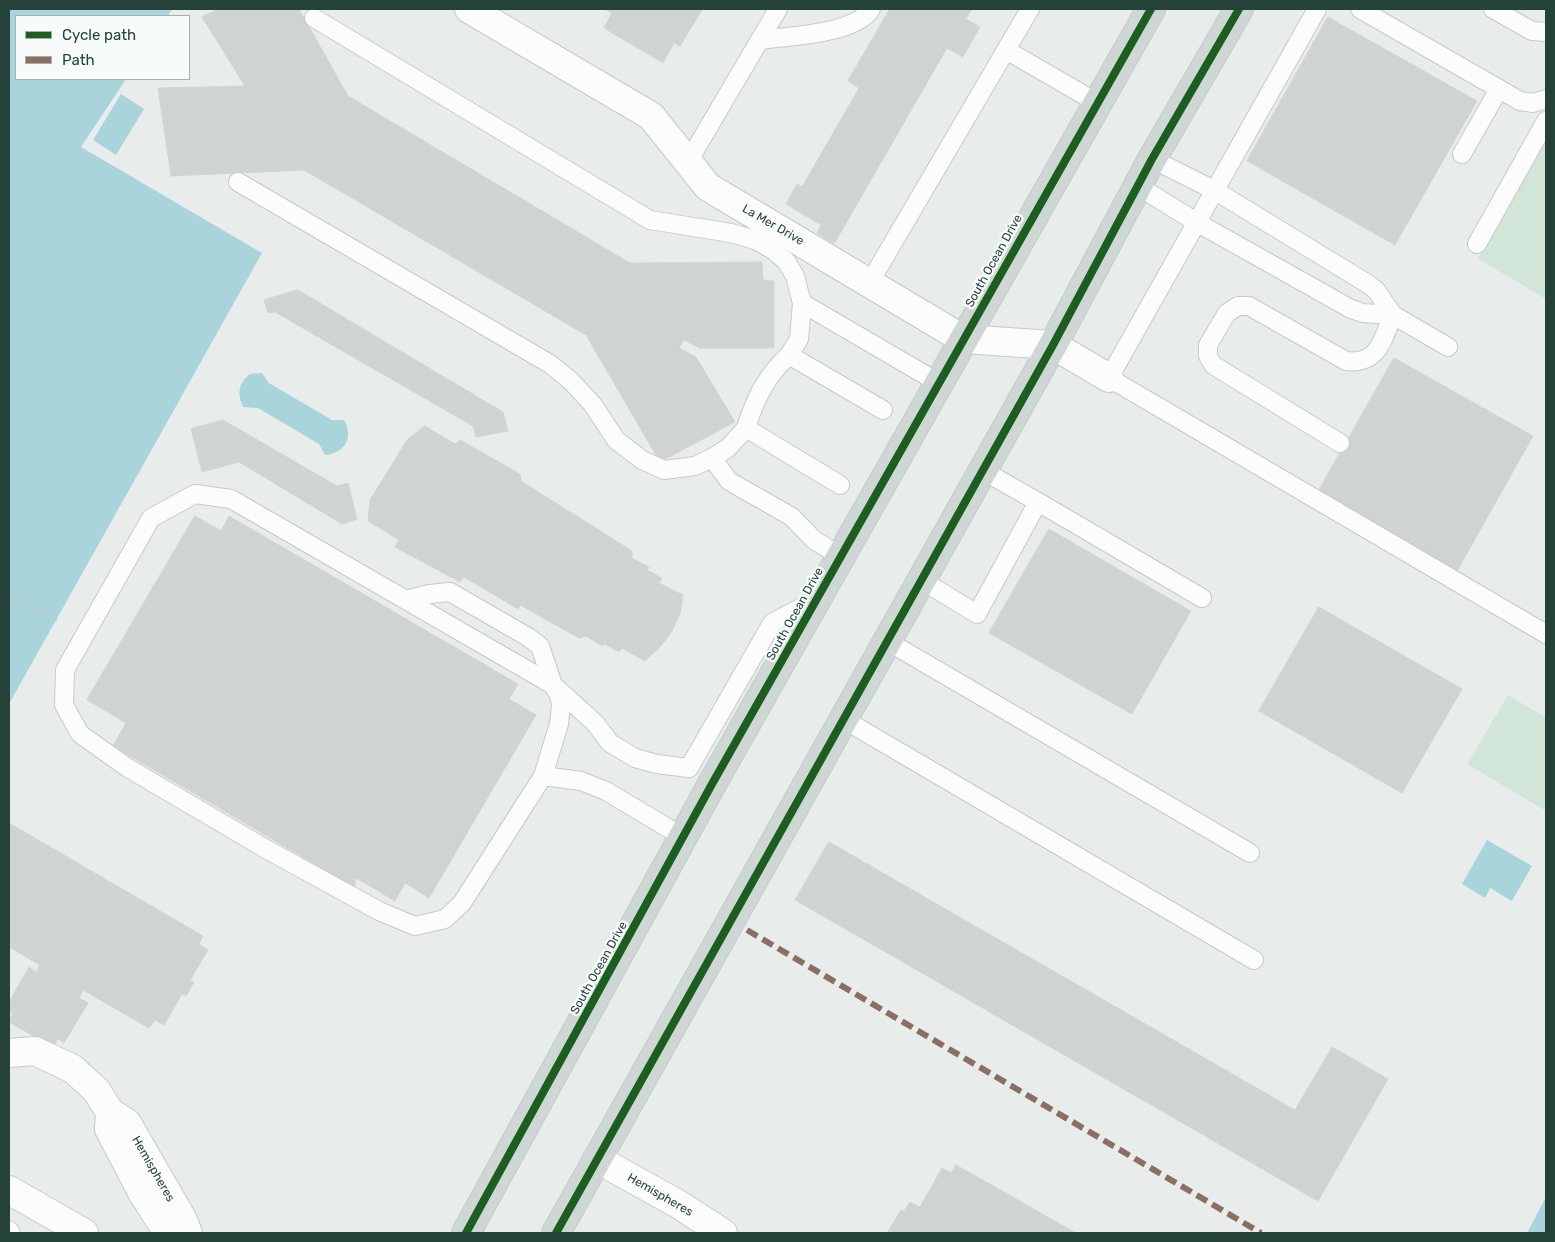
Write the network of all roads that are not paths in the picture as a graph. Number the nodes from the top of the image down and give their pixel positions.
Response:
1 (469, 9) edge
2 (778, 9) edge
3 (871, 9) edge
4 (1030, 9) edge
5 (1151, 9) edge
6 (1219, 9) edge
7 (1239, 9) edge
8 (1318, 9) edge
9 (1360, 9) edge
10 (1493, 9) edge
11 (314, 18) dead end
12 (1546, 32) edge
13 (760, 40) junction
14 (1006, 50) junction
15 (1500, 89) junction
16 (1546, 99) edge
17 (1096, 102) junction
18 (1546, 121) edge
19 (1462, 154) dead end
20 (1152, 159) junction
21 (688, 162) junction
22 (238, 182) dead end
23 (1138, 186) junction
24 (1214, 190) junction
25 (1196, 222) junction
26 (1476, 244) dead end
27 (870, 282) junction
28 (802, 303) junction
29 (1393, 315) junction
30 (963, 339) junction
31 (1052, 345) junction
32 (1448, 347) dead end
33 (790, 355) junction
34 (1109, 378) junction
35 (939, 382) junction
36 (883, 410) dead end
37 (746, 428) junction
38 (1340, 443) dead end
39 (712, 458) junction
40 (982, 470) junction
41 (840, 485) dead end
42 (1038, 502) junction
43 (840, 556) junction
44 (921, 580) junction
45 (1202, 598) dead end
46 (406, 600) junction
47 (816, 600) junction
48 (1546, 634) edge
49 (887, 641) junction
50 (553, 685) junction
51 (843, 718) junction
52 (543, 776) junction
53 (683, 838) junction
54 (1250, 853) dead end
55 (1254, 960) dead end
56 (9, 1053) edge
57 (110, 1112) junction
58 (597, 1158) junction
59 (9, 1190) edge
60 (9, 1230) edge
61 (11, 1233) edge
62 (84, 1233) edge
63 (168, 1233) edge
64 (188, 1233) edge
65 (466, 1233) edge
66 (556, 1233) edge
67 (723, 1233) edge

1 - 21 street, La Mer Drive
2 - 13 lane
3 - 13 lane
4 - 14 lane
5 - 17 main road, South Ocean Drive
6 - 20 main road
7 - 20 main road
8 - 24 lane
9 - 15 lane
10 - 12 lane
11 - 28 lane
13 - 21 lane
14 - 17 lane
14 - 27 lane
15 - 16 lane
15 - 19 lane
17 - 30 main road, South Ocean Drive
18 - 26 lane
20 - 23 main road
20 - 24 lane
21 - 27 street, La Mer Drive
22 - 39 lane
23 - 25 lane
23 - 31 main road
24 - 25 lane
24 - 29 lane
25 - 29 lane
25 - 34 lane
27 - 30 street, La Mer Drive
28 - 33 lane
28 - 35 lane
29 - 32 lane
29 - 38 lane
30 - 31 street, La Mer Drive
30 - 35 main road, South Ocean Drive
31 - 34 street, La Mer Drive
31 - 40 main road
33 - 36 lane
33 - 37 lane
34 - 48 lane
35 - 43 main road, South Ocean Drive
37 - 39 lane
37 - 41 lane
39 - 43 lane
40 - 42 lane
40 - 44 main road
42 - 44 lane
42 - 45 lane
43 - 47 main road, South Ocean Drive
44 - 49 main road
46 - 50 lane
46 - 50 lane
46 - 52 lane
47 - 50 lane
47 - 53 main road, South Ocean Drive
49 - 51 main road
49 - 54 lane
50 - 52 lane
51 - 55 lane
51 - 58 main road
52 - 53 lane
53 - 65 main road, South Ocean Drive
56 - 57 street, Hemispheres
57 - 63 street, Hemispheres
57 - 64 street, Hemispheres
58 - 66 main road
58 - 67 street, Hemispheres
59 - 62 street
60 - 61 lane

